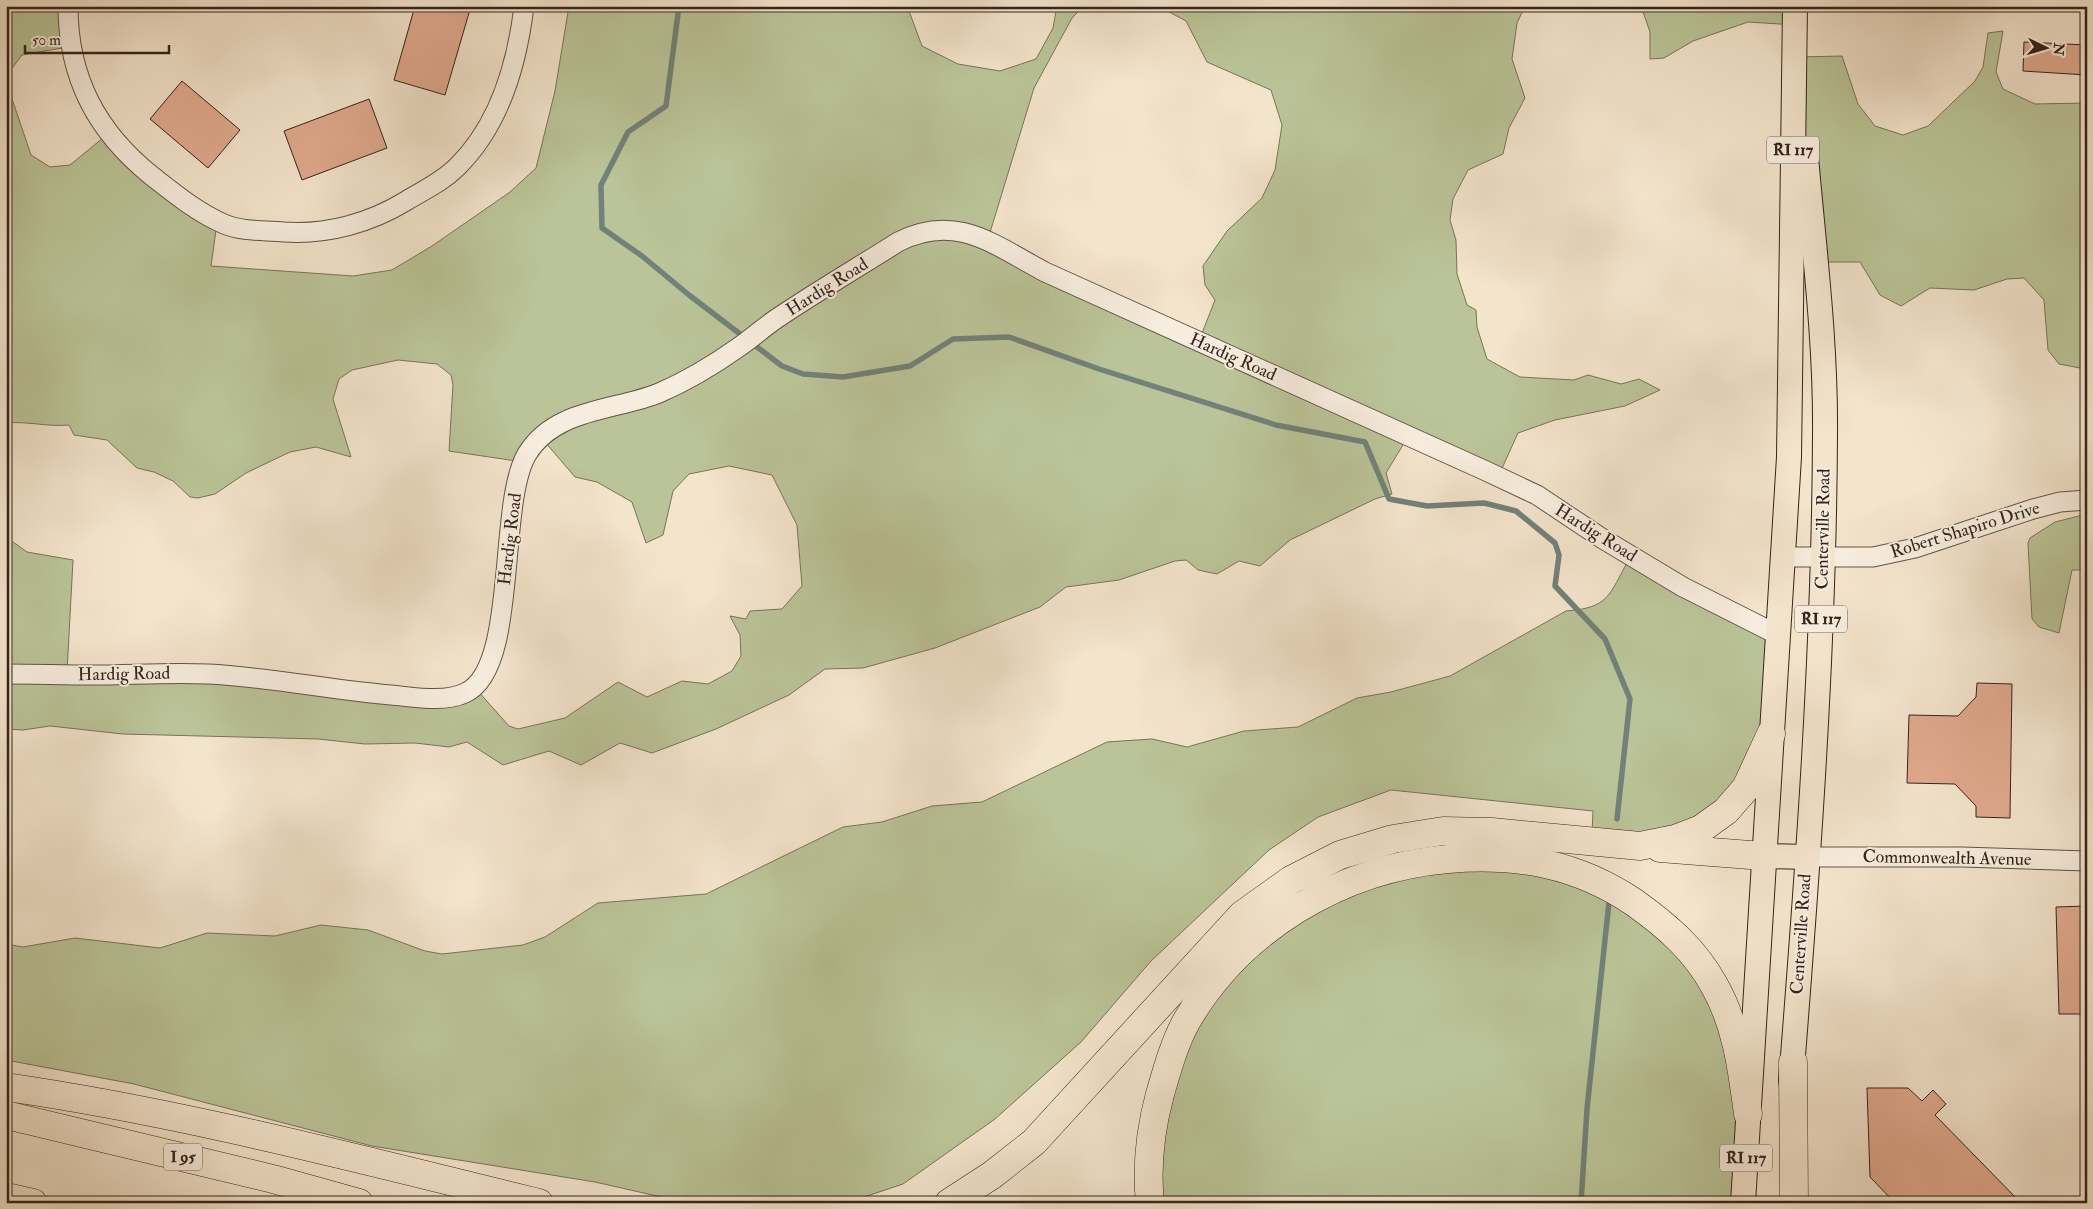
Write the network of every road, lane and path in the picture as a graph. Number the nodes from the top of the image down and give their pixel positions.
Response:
1 (68, 6) edge
2 (524, 6) edge
3 (1795, 6) edge
4 (1795, 36) junction
5 (2087, 500) edge
6 (1823, 556) junction
7 (1783, 557) junction
8 (1778, 635) junction
9 (6, 674) edge
10 (1771, 734) junction
11 (1640, 846) junction
12 (1763, 856) junction
13 (1807, 857) junction
14 (2087, 861) edge
15 (1793, 1062) junction
16 (6, 1087) edge
17 (1748, 1114) junction
18 (6, 1116) edge
19 (6, 1197) edge
20 (33, 1203) edge
21 (358, 1203) edge
22 (538, 1203) edge
23 (949, 1203) edge
24 (1150, 1203) edge
25 (1743, 1203) edge
26 (1782, 1203) edge
27 (1794, 1203) edge

1 - 2 street
3 - 4 main road, Centerville Road / RI 117
4 - 6 main road, Centerville Road / RI 117
4 - 7 main road, Centerville Road / RI 117
5 - 6 street, Robert Shapiro Drive
6 - 7 street, Robert Shapiro Drive
6 - 13 main road, Centerville Road / RI 117
7 - 8 main road, Centerville Road / RI 117
8 - 9 street, Hardig Road
8 - 10 main road, Centerville Road / RI 117
10 - 11 highway
10 - 12 main road, Centerville Road / RI 117
11 - 12 highway
11 - 23 highway
12 - 13 main road
12 - 17 main road, Centerville Road / RI 117
13 - 14 street, Commonwealth Avenue
13 - 15 main road, Centerville Road / RI 117
15 - 26 main road, Centerville Road / RI 117
15 - 27 highway
16 - 22 highway
17 - 24 highway
17 - 25 main road, Centerville Road / RI 117
18 - 21 highway, I 95
19 - 20 highway

